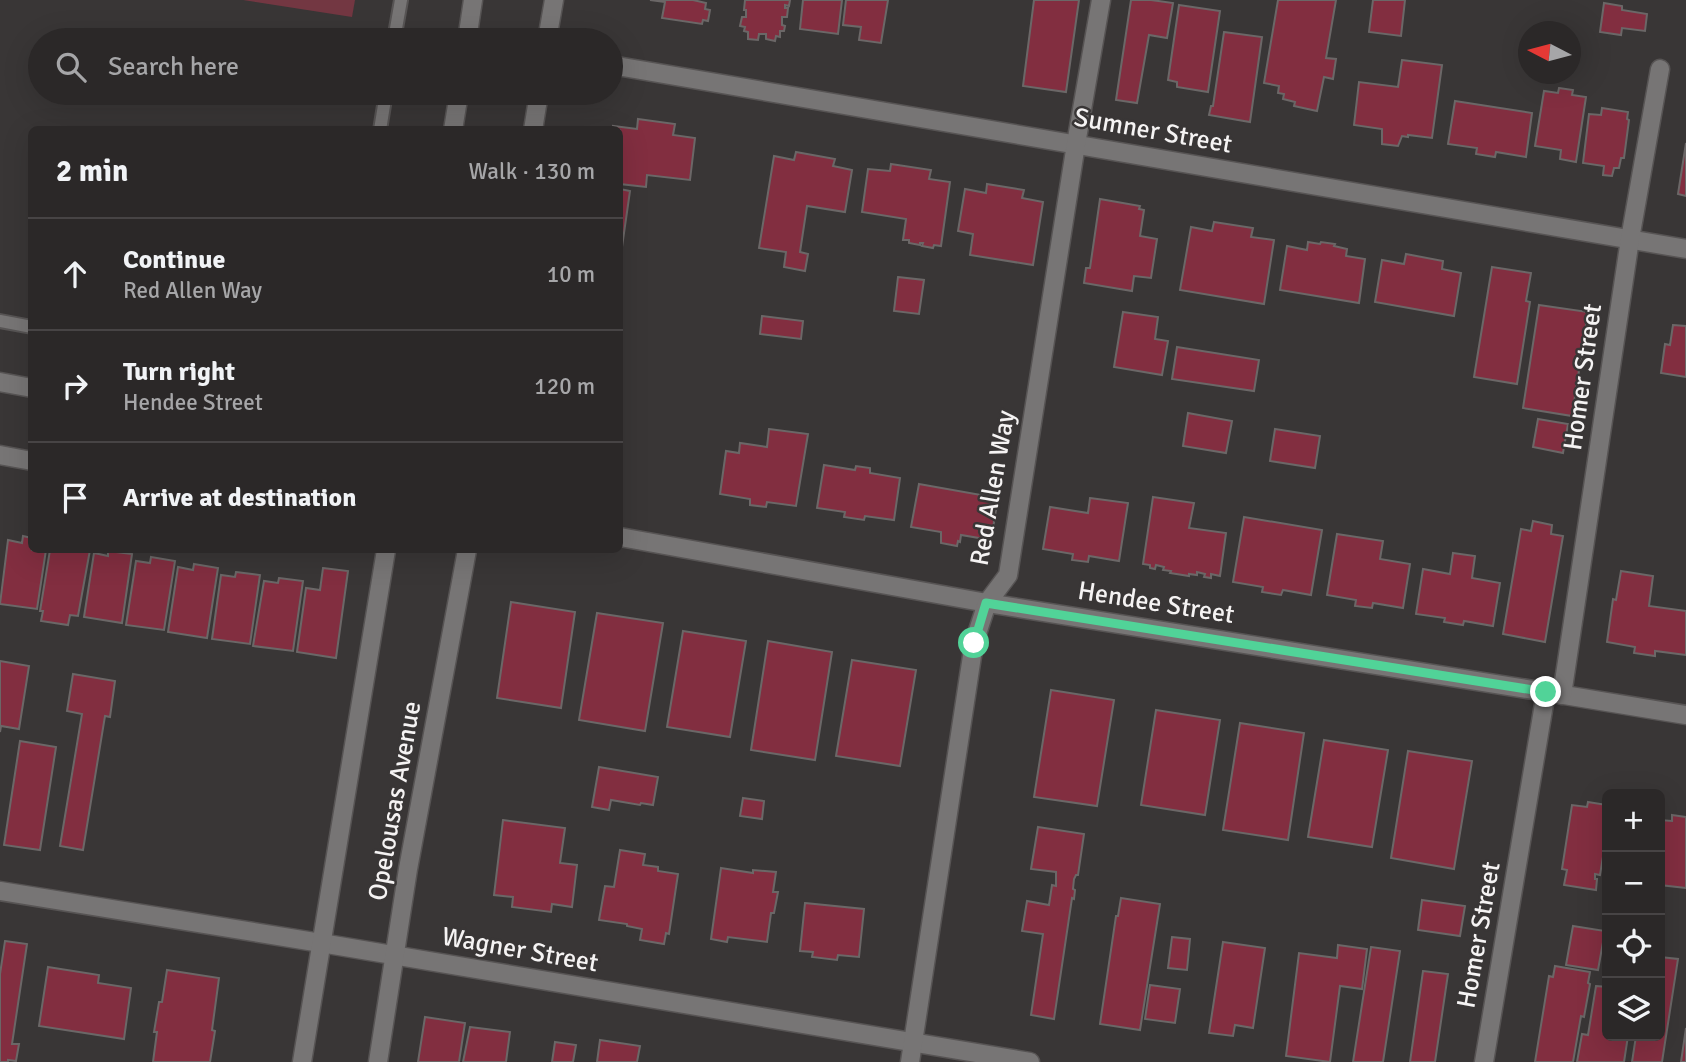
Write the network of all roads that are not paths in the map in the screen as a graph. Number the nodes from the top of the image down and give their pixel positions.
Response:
1 (401, 0) edge
2 (473, 0) edge
3 (554, 0) edge
4 (1101, 0) edge
5 (396, 28) edge
6 (469, 28) edge
7 (549, 28) edge
8 (623, 67) edge
9 (1660, 69) dead end
10 (384, 105) edge
11 (457, 105) edge
12 (537, 105) edge
13 (381, 126) edge
14 (454, 126) edge
15 (534, 126) edge
16 (1076, 144) junction
17 (1630, 239) junction
18 (1686, 249) edge
19 (0, 321) edge
20 (28, 326) edge
21 (0, 383) edge
22 (28, 387) edge
23 (0, 455) edge
24 (28, 460) edge
25 (623, 538) edge
26 (386, 553) edge
27 (466, 553) edge
28 (986, 603) junction
29 (1554, 693) junction
30 (1686, 715) edge
31 (0, 891) edge
32 (321, 943) junction
33 (395, 955) junction
34 (914, 1042) junction
35 (303, 1062) edge
36 (378, 1062) edge
37 (911, 1062) edge
38 (1030, 1062) edge
39 (1484, 1062) edge

1 - 5 lane
2 - 6 street
3 - 7 street
4 - 16 street, Red Allen Way
8 - 16 street, Sumner Street
9 - 17 street, Homer Street
10 - 13 lane
11 - 14 street
12 - 15 street
16 - 17 street, Sumner Street
16 - 28 street, Red Allen Way
17 - 18 street, Sumner Street
17 - 29 street, Homer Street
19 - 20 lane
21 - 22 street
23 - 24 street
25 - 28 street, Hendee Street
26 - 32 street, Opelousas Avenue
27 - 33 street, Opelousas Avenue
28 - 29 street, Hendee Street
28 - 34 street, Red Allen Way
29 - 30 street, Hendee Street
29 - 39 street, Homer Street
31 - 32 street, Wagner Street
32 - 33 street, Wagner Street
32 - 35 street, Opelousas Avenue
33 - 34 street, Wagner Street
33 - 36 street, Opelousas Avenue
34 - 37 street, Red Allen Way
34 - 38 street, Wagner Street

